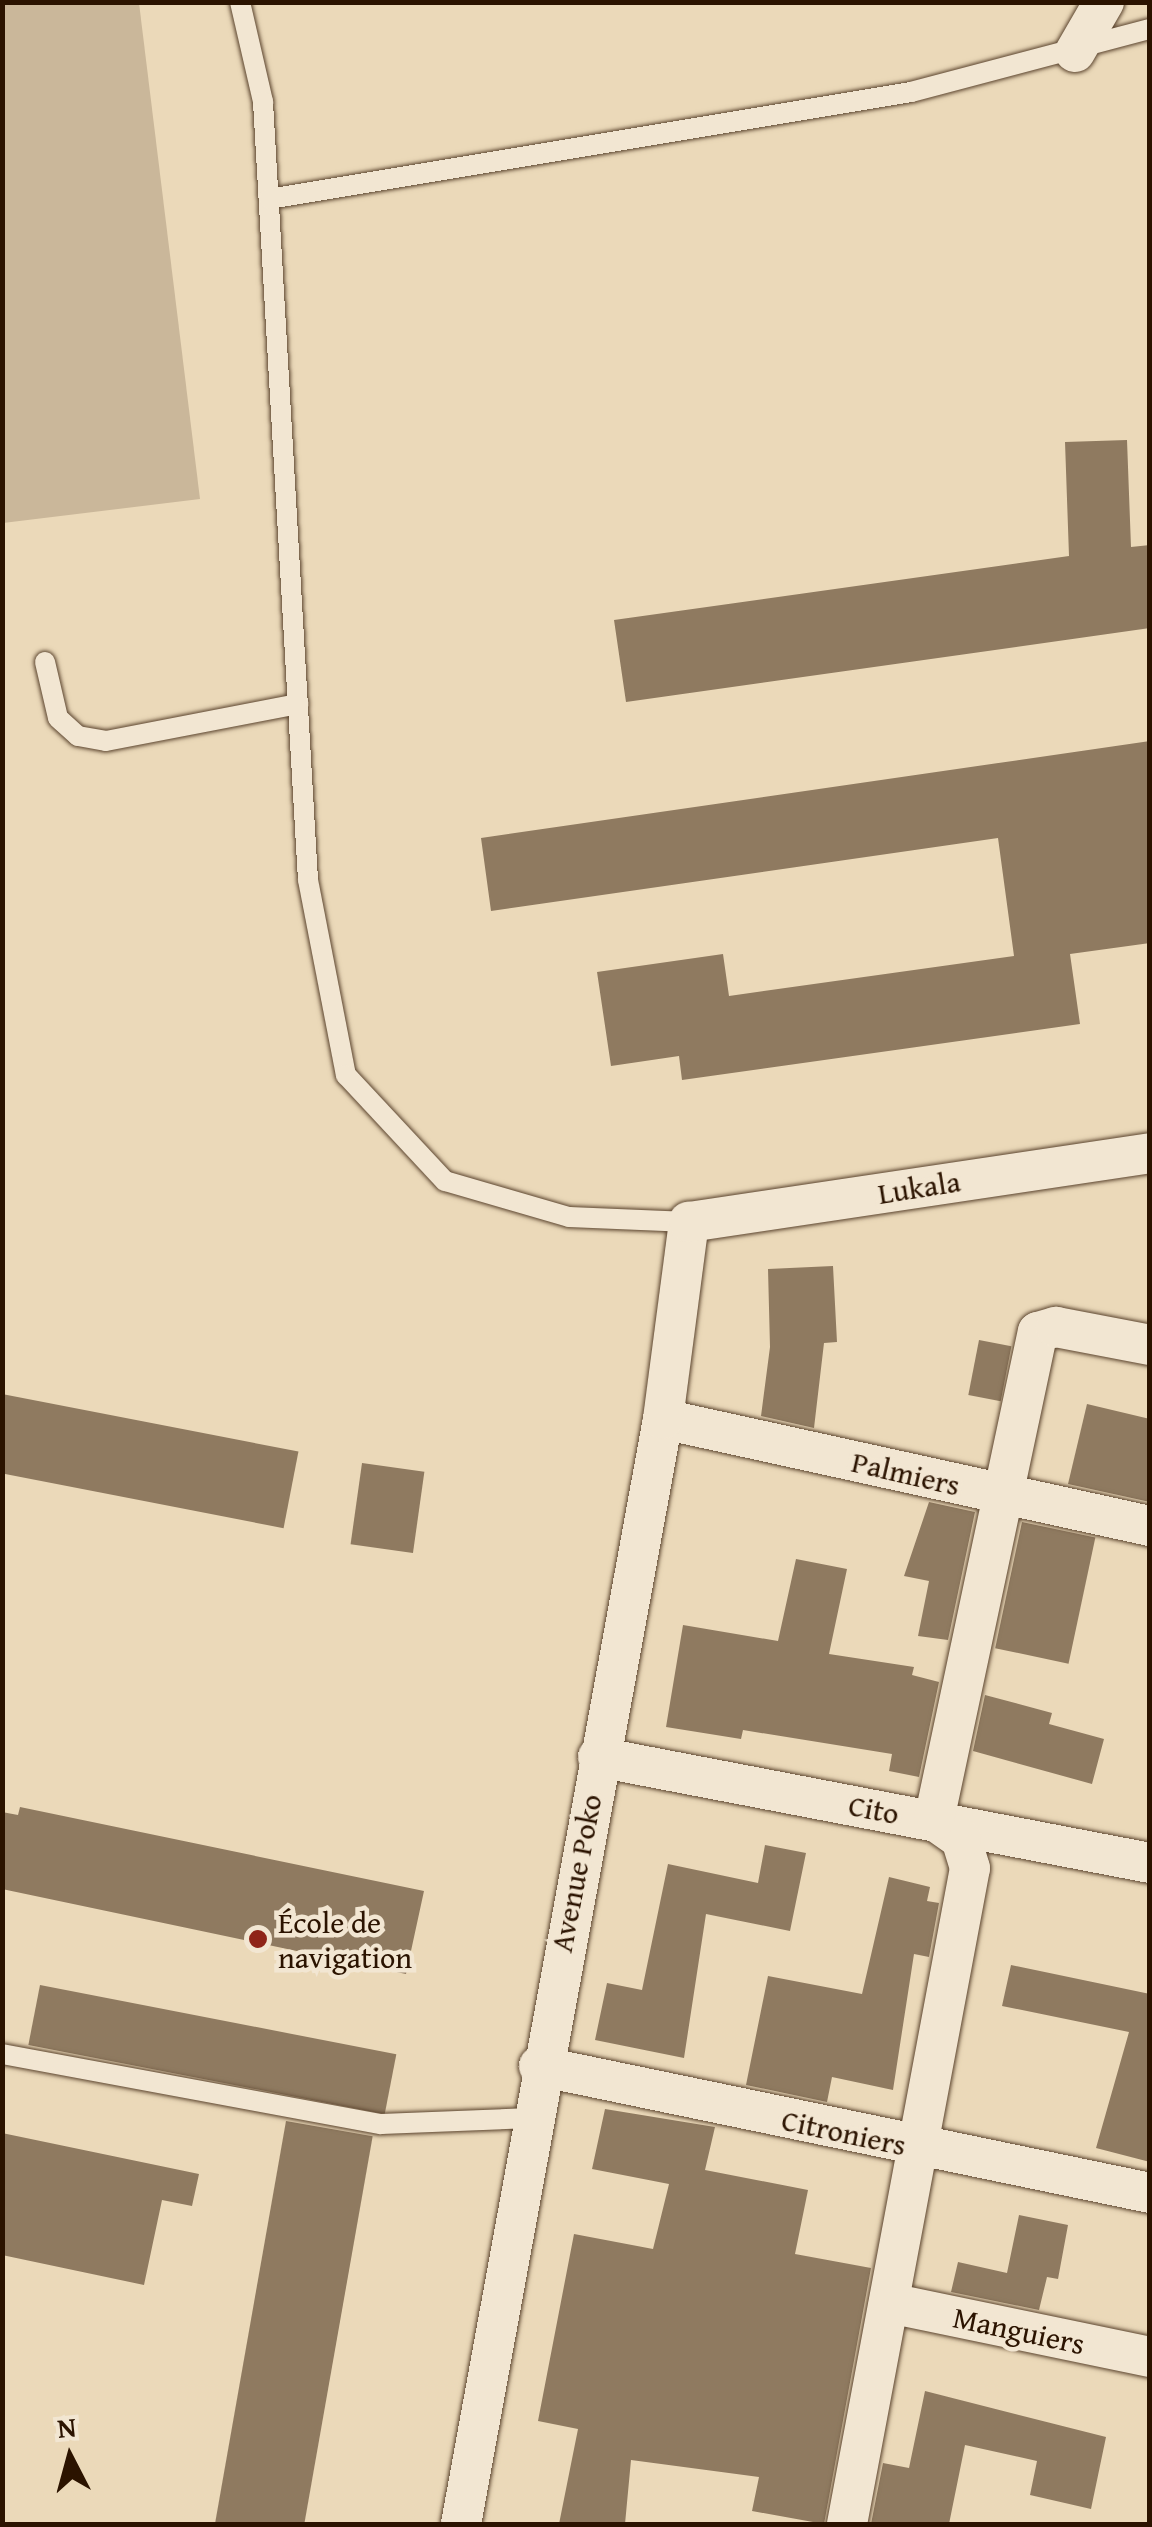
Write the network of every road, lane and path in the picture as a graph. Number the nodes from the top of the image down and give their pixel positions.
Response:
1 (240, 2) edge
2 (1104, 2) edge
3 (1150, 30) edge
4 (1075, 52) junction
5 (268, 199) junction
6 (45, 662) dead end
7 (298, 704) junction
8 (1150, 1153) edge
9 (689, 1222) junction
10 (1150, 1345) edge
11 (663, 1419) junction
12 (1006, 1495) junction
13 (1150, 1526) edge
14 (598, 1757) junction
15 (934, 1820) junction
16 (1150, 1863) edge
17 (2, 2054) edge
18 (539, 2066) junction
19 (530, 2118) junction
20 (919, 2149) junction
21 (1150, 2193) edge
22 (889, 2303) junction
23 (1150, 2357) edge
24 (461, 2524) edge
25 (847, 2524) edge

1 - 5 lane
2 - 4 street
3 - 4 lane
4 - 5 lane
5 - 7 lane
6 - 7 lane
7 - 9 lane
8 - 9 street, Lukala
9 - 11 street, Avenue Poko
10 - 12 street
11 - 12 street, Palmiers
11 - 14 street, Avenue Poko
12 - 13 street, Palmiers
12 - 15 street
14 - 15 street, Cito
14 - 18 street, Avenue Poko
15 - 16 street, Cito
15 - 20 street
17 - 19 lane
18 - 19 street, Avenue Poko
18 - 20 street, Citroniers
19 - 24 street, Avenue Poko
20 - 21 street, Citroniers
20 - 22 street
22 - 23 street, Manguiers
22 - 25 street

